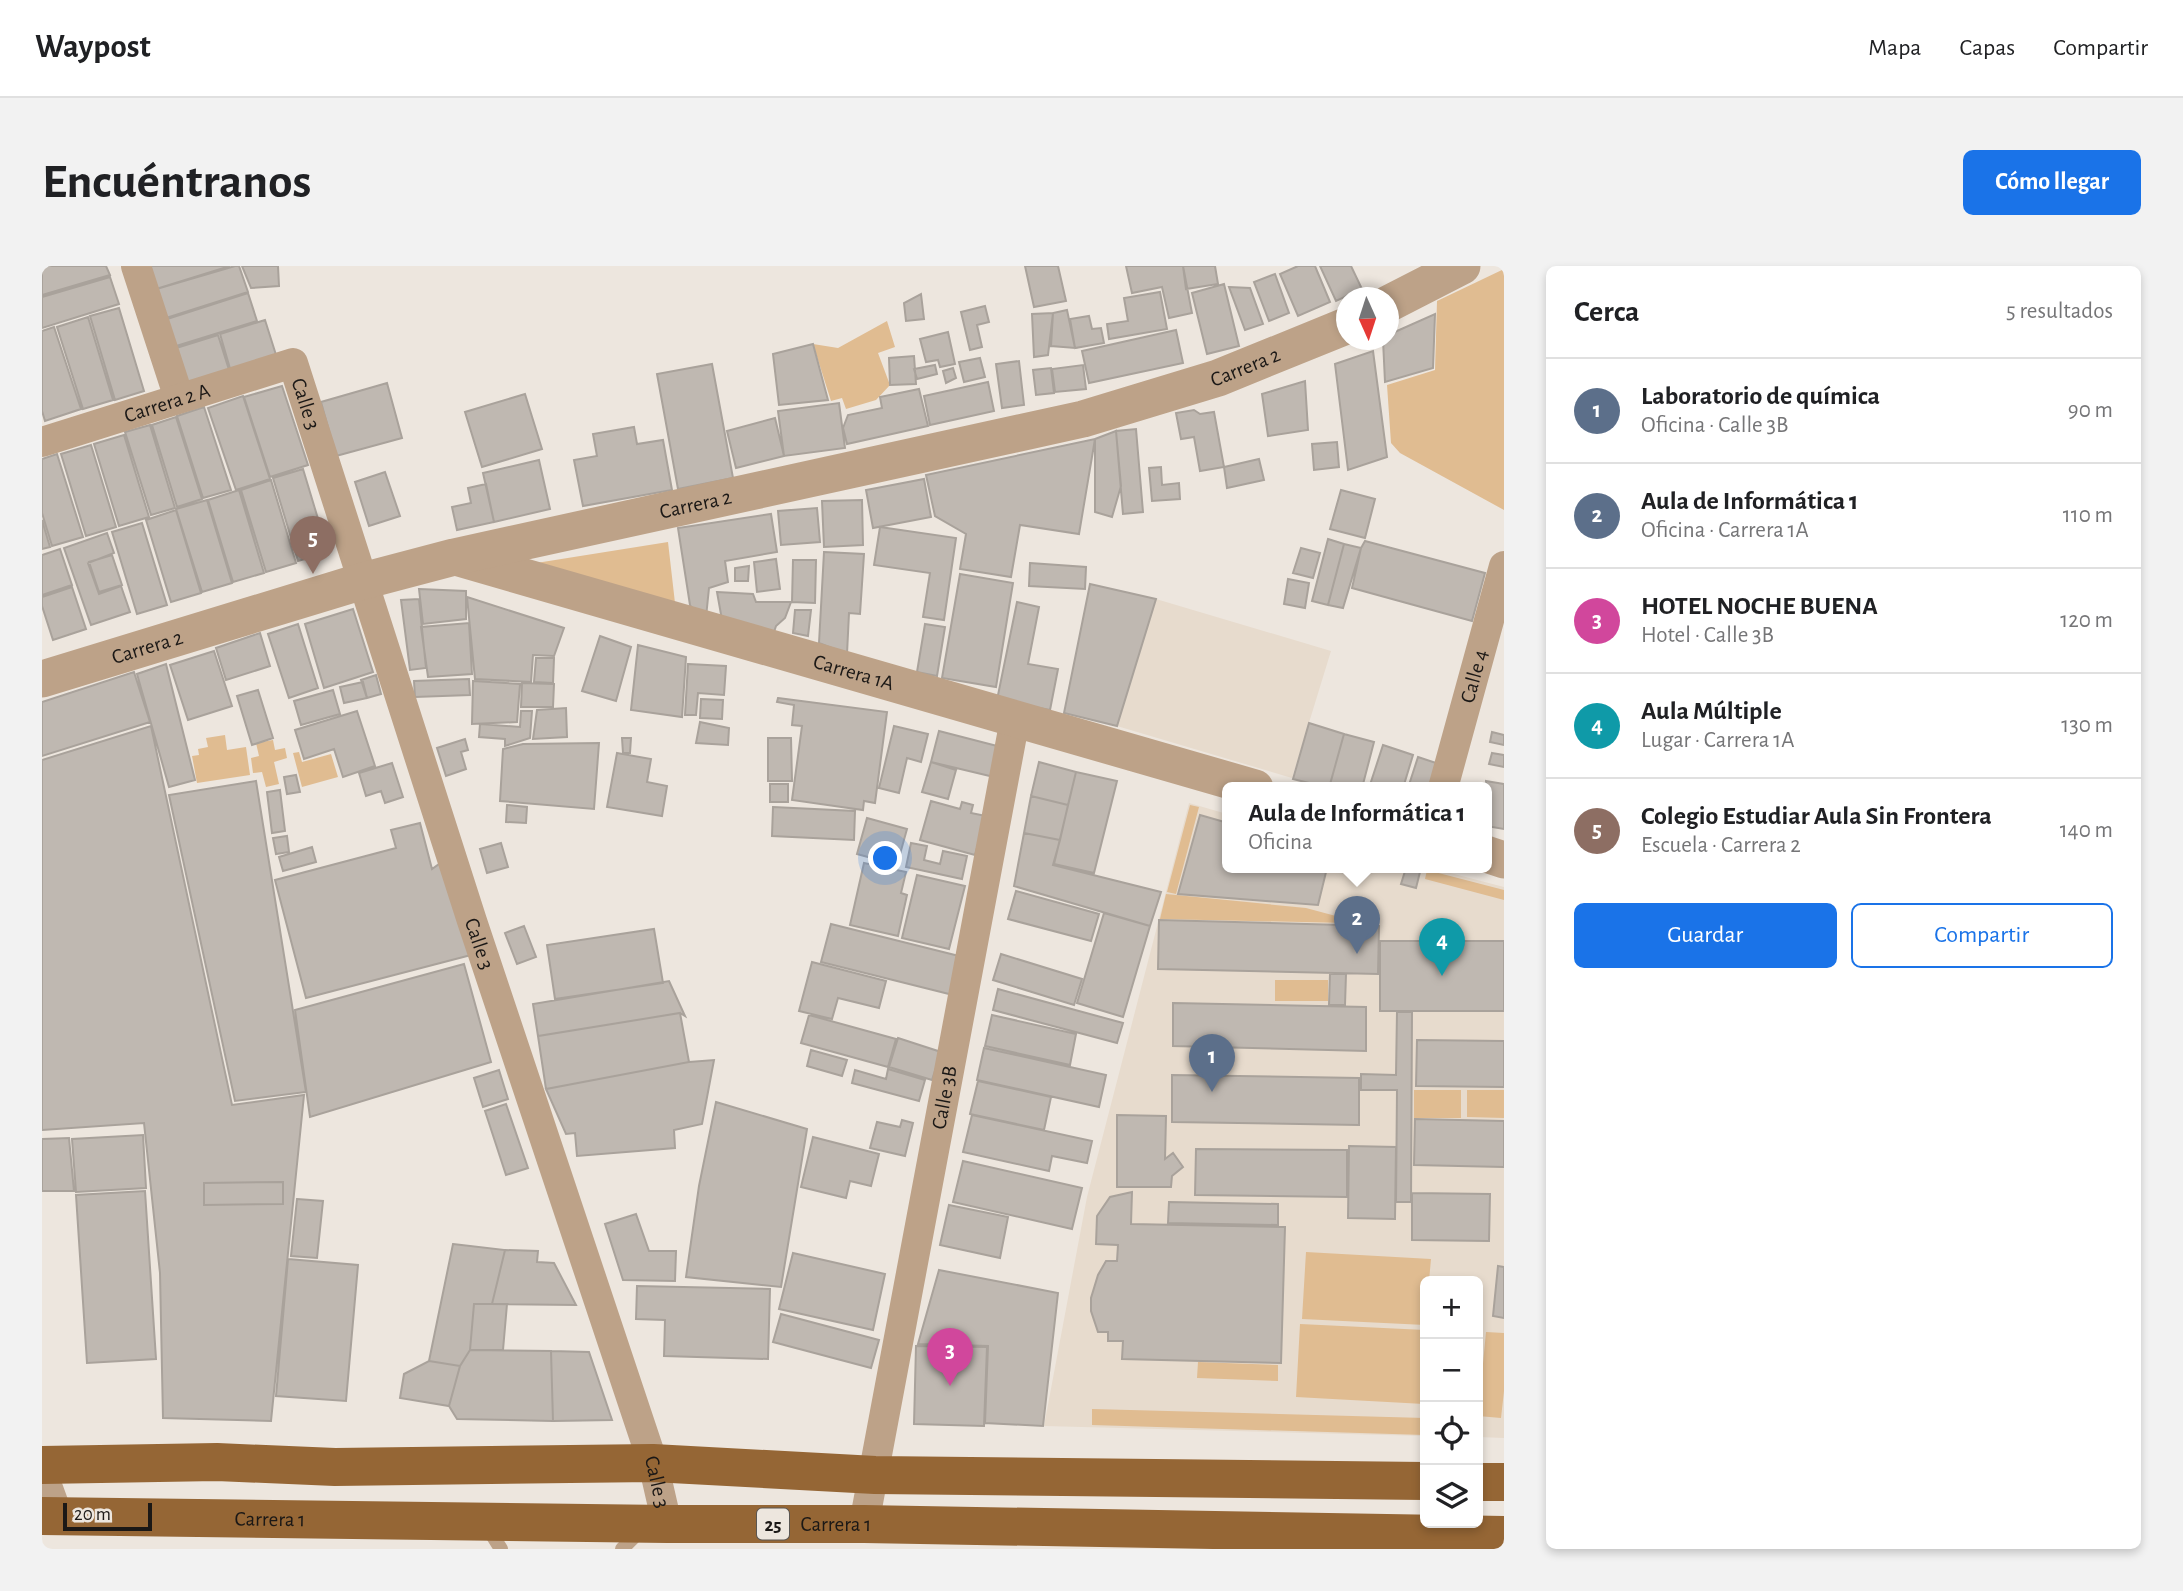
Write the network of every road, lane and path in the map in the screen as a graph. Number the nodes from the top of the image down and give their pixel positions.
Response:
1 (136, 266) edge
2 (1462, 266) edge
3 (1399, 298) edge
4 (1336, 330) edge
5 (293, 363) joint
6 (179, 398) junction
7 (42, 442) edge
8 (454, 557) junction
9 (1504, 566) edge
10 (363, 581) junction
11 (42, 679) edge
12 (1015, 719) junction
13 (1234, 782) edge
14 (1445, 782) edge
15 (653, 1463) junction
16 (42, 1465) edge
17 (335, 1467) junction
18 (42, 1472) edge
19 (875, 1475) junction
20 (1420, 1481) edge
21 (1483, 1482) edge
22 (1504, 1482) edge
23 (50, 1516) edge
24 (342, 1520) junction
25 (864, 1524) junction
26 (645, 1532) edge
27 (492, 1535) edge
28 (1504, 1535) edge
29 (1254, 1540) edge

1 - 6 street
2 - 3 street
4 - 8 street, Carrera 2
5 - 6 street, Carrera 2 A
5 - 10 street, Calle 3
6 - 7 street, Carrera 2 A
8 - 10 street, Carrera 2
8 - 12 street, Carrera 1A
9 - 14 street, Calle 4
10 - 11 street, Carrera 2
10 - 15 street, Calle 3
12 - 13 street, Carrera 1A
12 - 19 street, Calle 3B
15 - 17 main road
15 - 19 main road
15 - 26 street, Calle 3
16 - 17 main road
17 - 24 main road
18 - 23 street
19 - 20 main road
19 - 25 street, Calle 3B
21 - 22 main road
23 - 24 main road, Carrera 1 / 25
24 - 27 main road, Carrera 1 / 25
25 - 26 main road, Carrera 1 / 25
25 - 29 main road, Carrera 1 / 25
26 - 27 main road, Carrera 1 / 25
28 - 29 main road, Carrera 1 / 25

